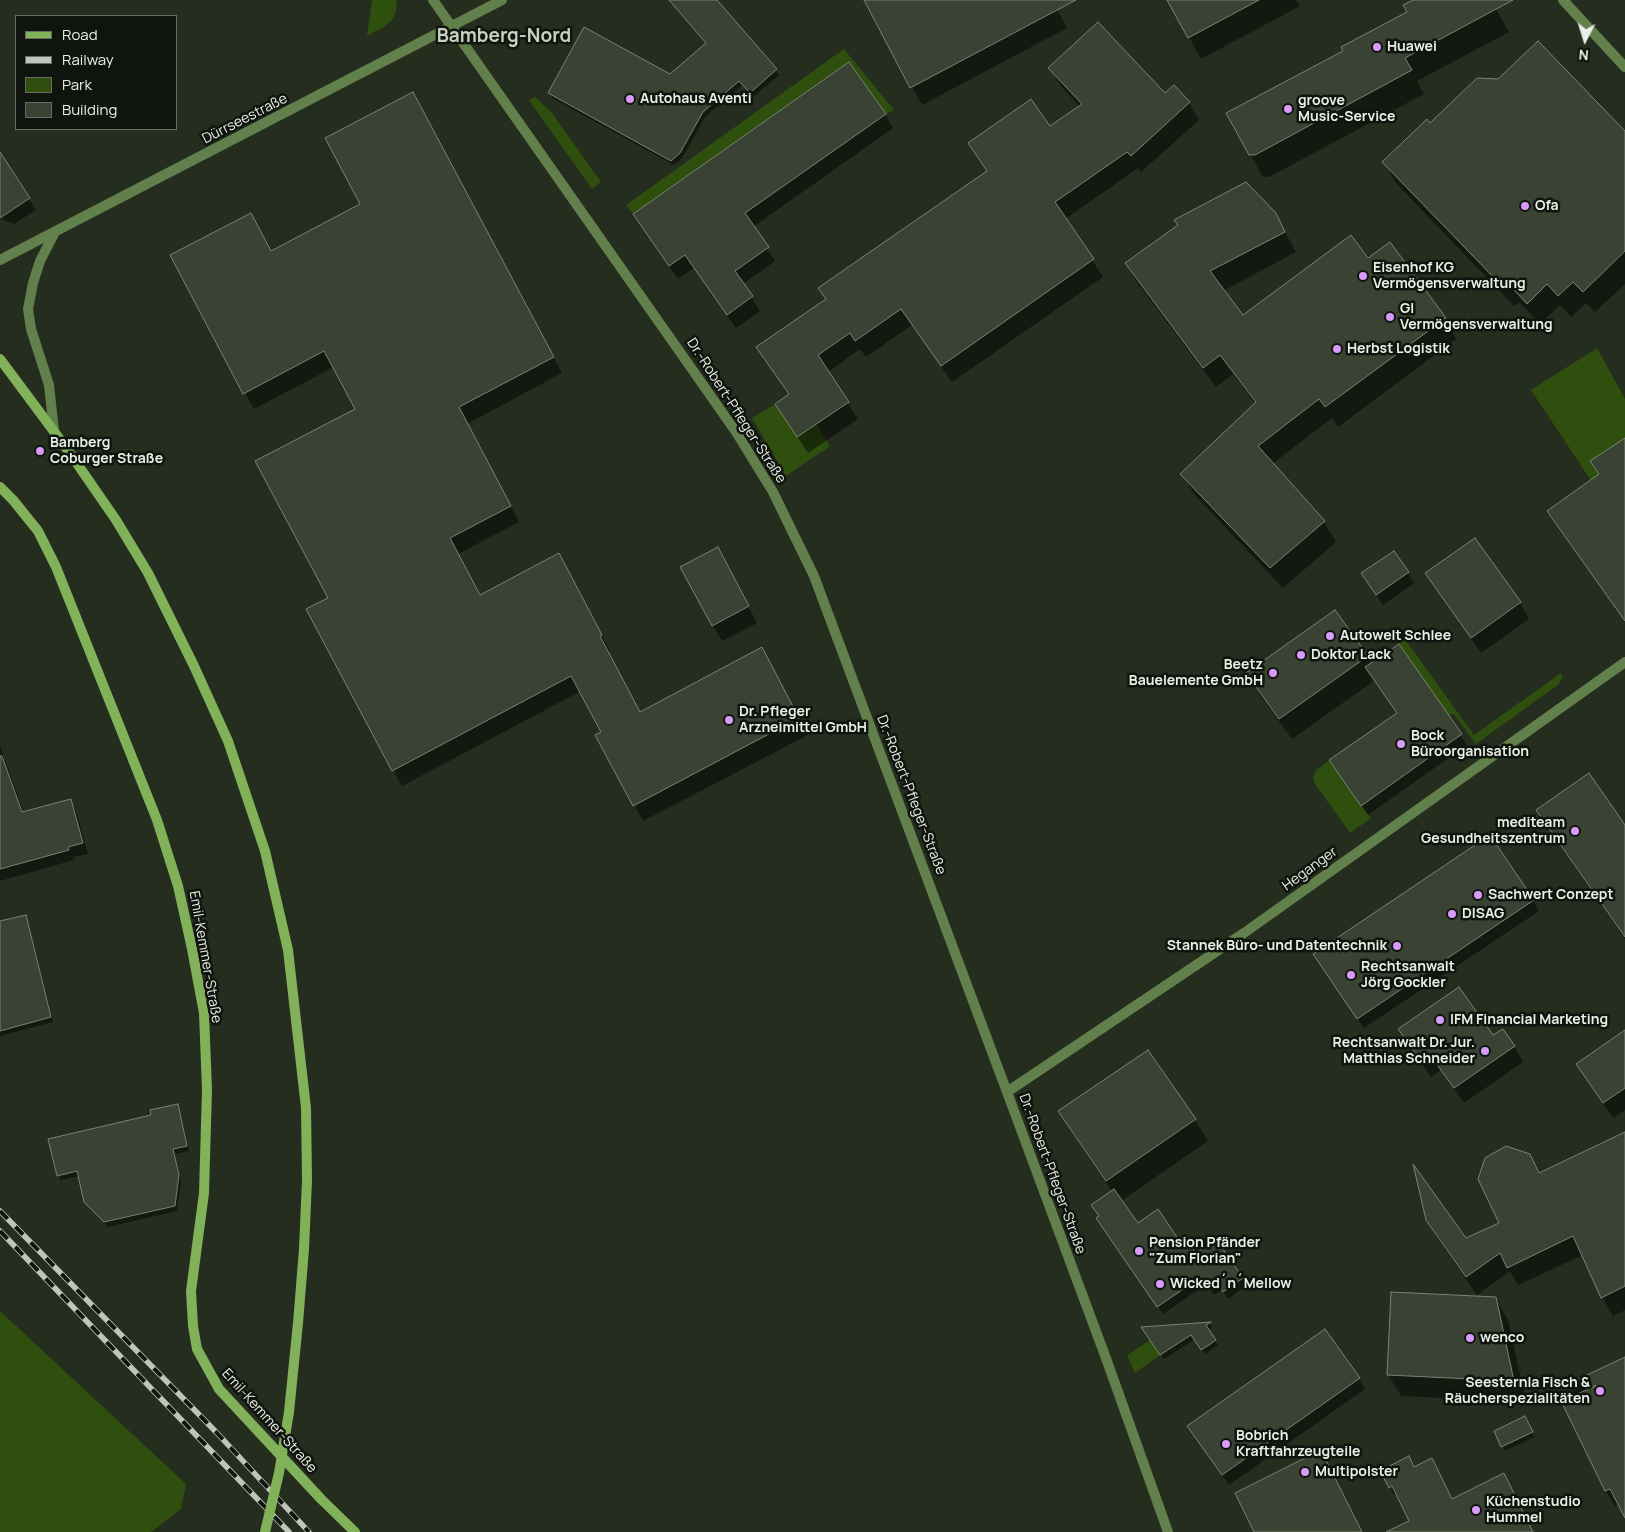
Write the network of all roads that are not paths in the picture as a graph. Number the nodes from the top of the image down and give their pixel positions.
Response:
1 (433, 0) edge
2 (502, 0) edge
3 (1563, 0) edge
4 (452, 27) junction
5 (1625, 66) edge
6 (54, 234) junction
7 (0, 260) edge
8 (0, 359) edge
9 (54, 431) junction
10 (0, 487) edge
11 (1625, 662) edge
12 (1007, 1092) junction
13 (265, 1532) edge
14 (355, 1532) edge
15 (1168, 1532) edge

1 - 4 street, Dr.-Robert-Pfleger-Straße
2 - 4 street, Dürrseestraße
3 - 5 street
4 - 6 street, Dürrseestraße
4 - 12 street, Dr.-Robert-Pfleger-Straße
6 - 7 street, Dürrseestraße
6 - 9 street
8 - 9 main road
9 - 13 main road, bridge
10 - 14 main road, Emil-Kemmer-Straße
11 - 12 street, Heganger
12 - 15 street, Dr.-Robert-Pfleger-Straße

